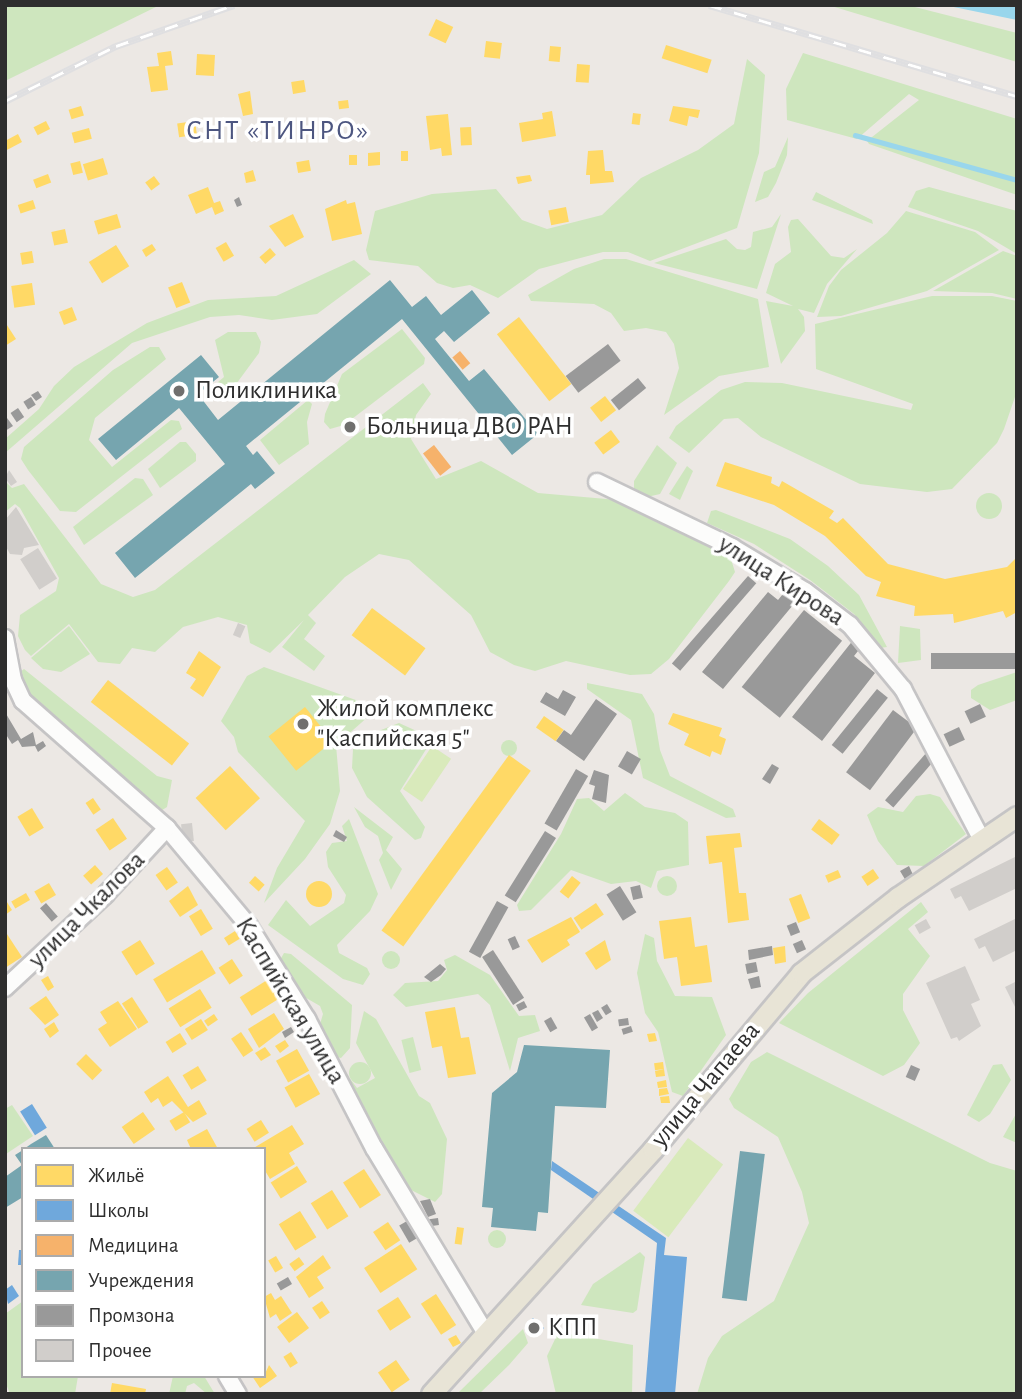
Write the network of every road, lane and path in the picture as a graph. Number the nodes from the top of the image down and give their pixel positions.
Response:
1 (597, 482) dead end
2 (5, 638) edge
3 (1017, 816) edge
4 (167, 828) junction
5 (982, 840) junction
6 (5, 988) edge
7 (486, 1334) junction
8 (228, 1378) edge
9 (239, 1394) edge
10 (431, 1394) edge

1 - 5 street, улица Кирова
2 - 4 street, Каспийская улица
3 - 5 main road, улица Чапаева
4 - 6 street, улица Чкалова
4 - 7 street, Каспийская улица
5 - 7 main road, улица Чапаева
7 - 10 main road, улица Чапаева
8 - 9 street

